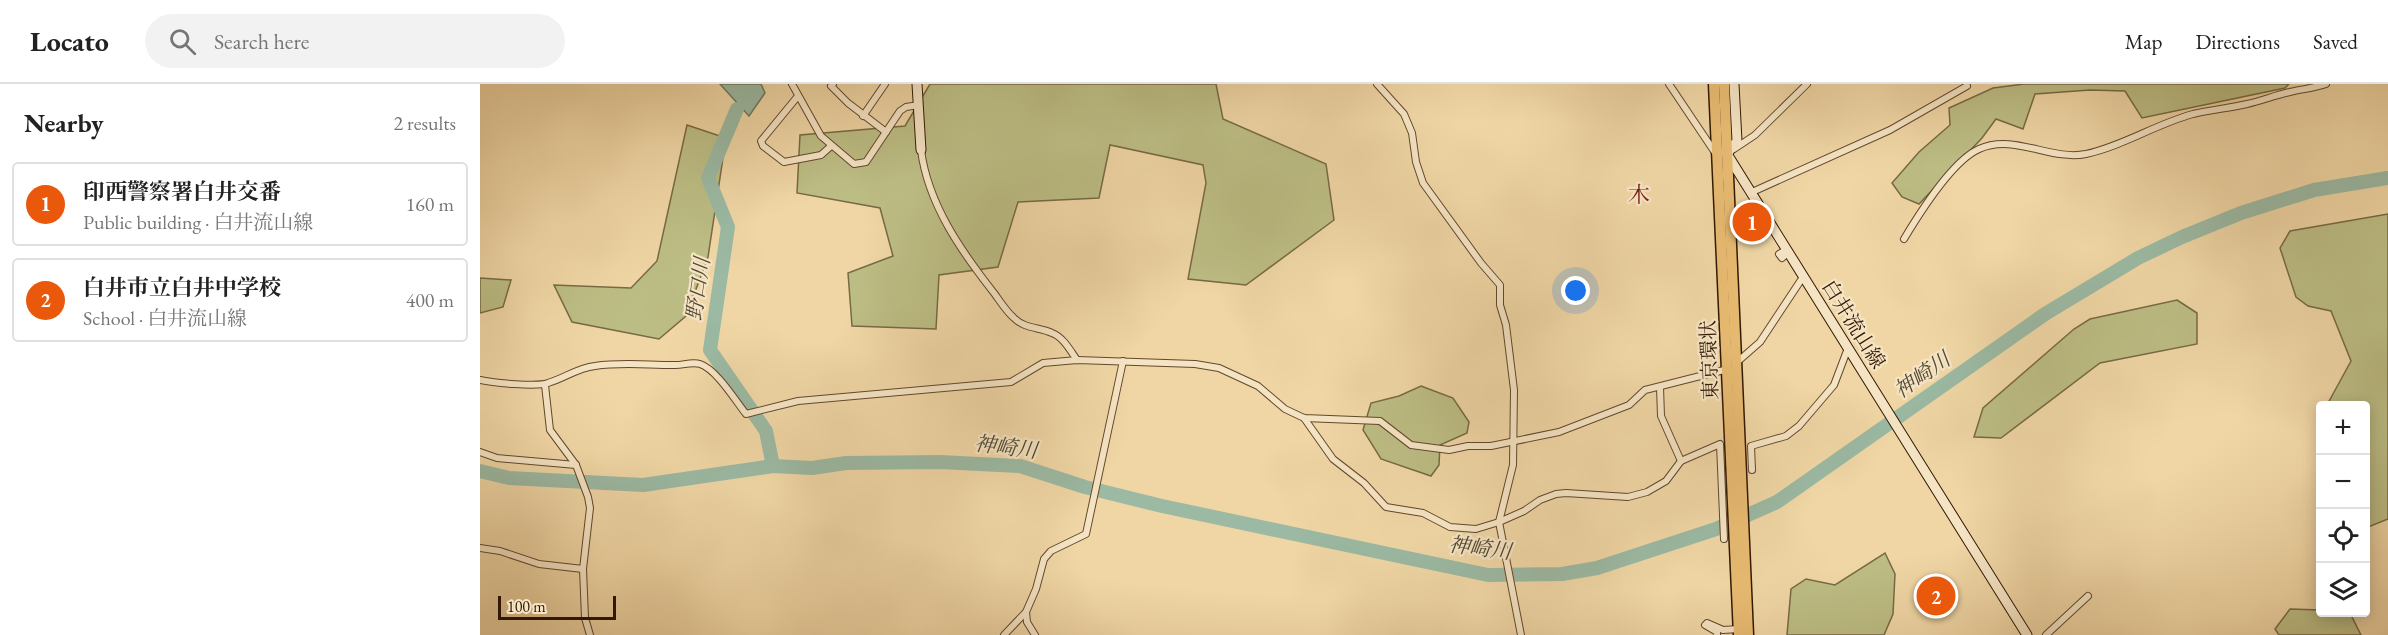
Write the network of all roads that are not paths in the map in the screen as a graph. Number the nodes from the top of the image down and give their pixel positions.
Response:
1 (792, 84) edge
2 (833, 84) edge
3 (885, 84) edge
4 (917, 84) edge
5 (1377, 84) edge
6 (1669, 84) edge
7 (1714, 84) edge
8 (1724, 84) edge
9 (1734, 84) edge
10 (1807, 84) edge
11 (2326, 84) edge
12 (1967, 86) dead end
13 (798, 96) junction
14 (919, 105) junction
15 (863, 116) junction
16 (886, 132) junction
17 (831, 146) junction
18 (921, 150) joint
19 (1722, 154) junction
20 (1750, 193) junction
21 (1904, 239) dead end
22 (1803, 277) junction
23 (1848, 348) junction
24 (1077, 360) junction
25 (1123, 360) junction
26 (1737, 362) junction
27 (1726, 371) junction
28 (480, 380) edge
29 (545, 384) junction
30 (1660, 387) junction
31 (1304, 418) junction
32 (1514, 440) junction
33 (480, 452) edge
34 (1681, 461) junction
35 (576, 465) junction
36 (1752, 470) dead end
37 (1739, 506) junction
38 (1499, 522) junction
39 (1734, 536) junction
40 (480, 548) edge
41 (582, 568) junction
42 (2088, 596) dead end
43 (1026, 612) junction
44 (1742, 633) edge
45 (590, 635) edge
46 (1004, 635) edge
47 (1035, 635) edge
48 (1521, 635) edge
49 (1717, 635) edge
50 (2027, 635) edge
51 (2046, 635) edge

1 - 13 street
2 - 15 street
3 - 15 street
4 - 14 main road
5 - 32 street
6 - 19 street
7 - 19 highway, 東京環状
8 - 19 highway, 東京環状
9 - 19 main road
10 - 19 street
11 - 21 street
12 - 20 street
13 - 17 street
13 - 17 street
14 - 16 street
14 - 18 main road
15 - 16 street
16 - 17 street
18 - 24 street
19 - 20 main road, 白井流山線
19 - 26 highway, 東京環状
19 - 27 highway, 東京環状
20 - 22 main road, 白井流山線
22 - 23 main road, 白井流山線
22 - 26 street
23 - 36 street
23 - 50 main road, 白井流山線
24 - 25 street
24 - 29 street
25 - 31 street
25 - 43 street
26 - 27 street
26 - 37 highway, 東京環状
27 - 30 street
27 - 37 highway, 東京環状
28 - 29 street
29 - 35 street
30 - 32 street
30 - 34 street
31 - 32 street
31 - 38 street
32 - 38 street
33 - 35 street
34 - 38 street
34 - 39 street
35 - 41 street
37 - 39 highway, 東京環状
38 - 48 street
39 - 44 highway, 東京環状
40 - 41 street
41 - 45 street
42 - 51 street
43 - 46 street
43 - 47 street
44 - 49 street

